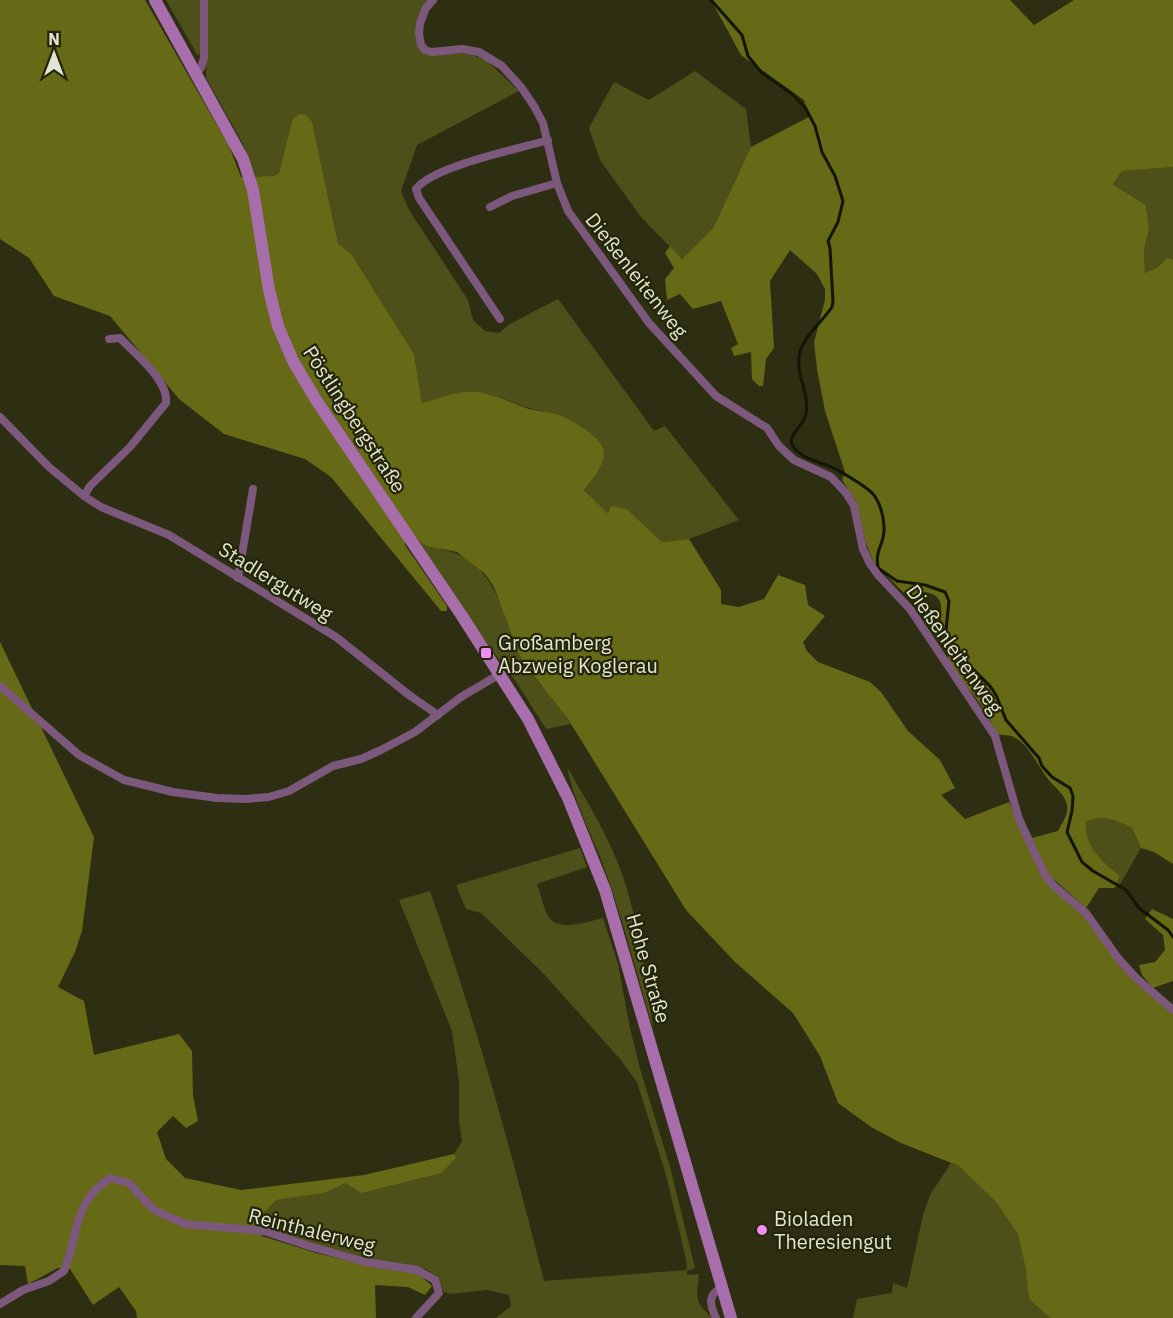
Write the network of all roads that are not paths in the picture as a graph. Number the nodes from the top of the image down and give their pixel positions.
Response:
1 (155, 0) edge
2 (204, 0) edge
3 (433, 0) edge
4 (196, 72) junction
5 (548, 140) junction
6 (557, 183) junction
7 (490, 207) dead end
8 (500, 319) dead end
9 (110, 339) dead end
10 (0, 417) edge
11 (252, 489) dead end
12 (84, 496) junction
13 (238, 578) junction
14 (500, 674) junction
15 (0, 686) edge
16 (438, 716) junction
17 (1173, 1010) edge
18 (722, 1288) junction
19 (0, 1304) edge
20 (416, 1318) edge
21 (716, 1318) edge
22 (731, 1318) edge

1 - 4 main road, Pöstlingbergstraße
2 - 4 street
3 - 5 street, Dießenleitenweg
4 - 14 main road, Pöstlingbergstraße
5 - 6 street, Dießenleitenweg
5 - 8 street
6 - 7 street
6 - 17 street, Dießenleitenweg
9 - 12 street
10 - 12 street, Stadlergutweg
11 - 13 street
12 - 13 street, Stadlergutweg
13 - 16 street, Stadlergutweg
14 - 16 street
14 - 18 main road, Hohe Straße
15 - 16 street
18 - 21 street
18 - 22 main road, Hohe Straße
19 - 20 street, Reinthalerweg

